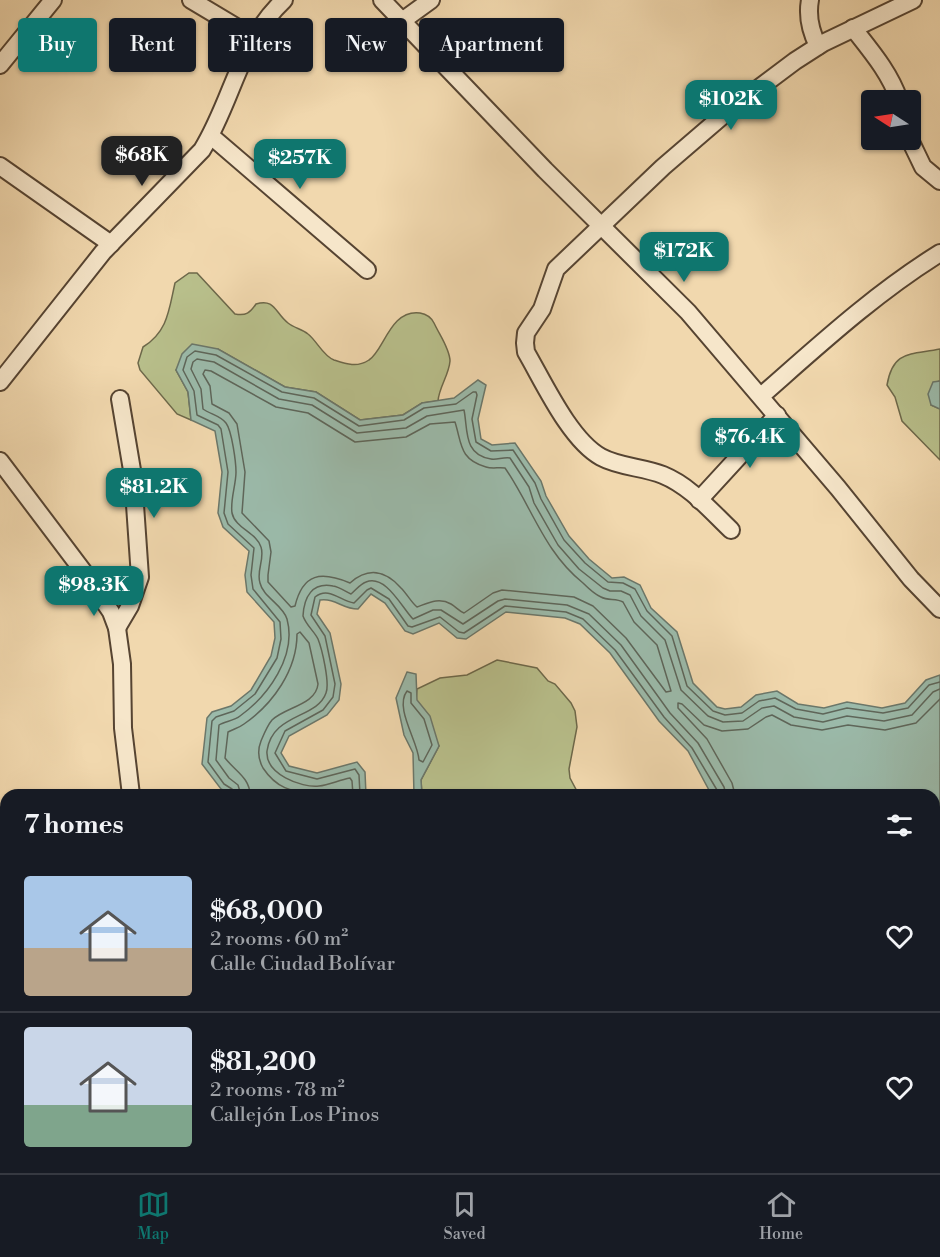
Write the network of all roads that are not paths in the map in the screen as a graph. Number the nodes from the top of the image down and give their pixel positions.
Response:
1 (53, 0) edge
2 (191, 0) edge
3 (284, 0) edge
4 (382, 0) edge
5 (430, 0) edge
6 (810, 0) edge
7 (913, 0) edge
8 (221, 18) edge
9 (268, 18) edge
10 (399, 18) edge
11 (406, 18) edge
12 (407, 26) edge
13 (853, 28) junction
14 (818, 46) junction
15 (0, 65) edge
16 (236, 72) edge
17 (895, 90) edge
18 (211, 136) junction
19 (915, 150) edge
20 (0, 166) edge
21 (940, 182) edge
22 (602, 226) junction
23 (111, 244) junction
24 (940, 253) edge
25 (367, 270) dead end
26 (0, 382) edge
27 (760, 396) junction
28 (120, 399) dead end
29 (777, 416) junction
30 (0, 461) edge
31 (699, 500) junction
32 (731, 530) dead end
33 (940, 609) edge
34 (117, 628) junction
35 (130, 789) edge

1 - 15 street
2 - 8 street
3 - 9 street
4 - 10 street
5 - 11 street
6 - 14 street
7 - 13 street
12 - 22 street
13 - 14 street
13 - 17 street
14 - 22 street
16 - 18 street
18 - 23 street
18 - 25 street
19 - 21 street
20 - 23 street
22 - 27 street
22 - 31 street
23 - 26 street
24 - 27 street
27 - 29 street
28 - 34 street
29 - 31 street
29 - 33 street
30 - 34 street
31 - 32 street
34 - 35 street

